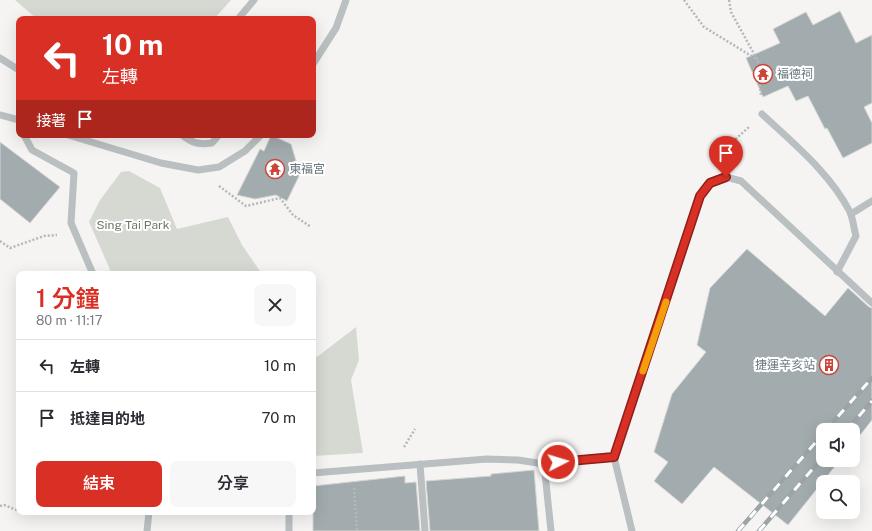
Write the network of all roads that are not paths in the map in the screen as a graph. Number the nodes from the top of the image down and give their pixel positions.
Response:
1 (254, 0) edge
2 (346, 0) edge
3 (241, 16) edge
4 (0, 58) edge
5 (316, 59) edge
6 (16, 68) edge
7 (762, 114) road end
8 (0, 115) edge
9 (16, 119) edge
10 (26, 138) edge
11 (78, 138) edge
12 (186, 138) edge
13 (216, 138) edge
14 (258, 138) edge
15 (872, 201) edge
16 (851, 214) junction
17 (91, 271) edge
18 (838, 272) junction
19 (872, 303) edge
20 (614, 457) junction
21 (420, 464) junction
22 (544, 464) junction
23 (316, 473) edge
24 (149, 515) edge
25 (289, 515) edge
26 (147, 531) edge
27 (289, 531) edge
28 (425, 531) edge
29 (551, 531) edge
30 (632, 531) edge

1 - 3 street
2 - 5 street
4 - 6 street
7 - 16 street
8 - 9 street
10 - 17 street
11 - 14 street
12 - 13 street
15 - 16 street
16 - 18 street
18 - 19 street
18 - 20 street
20 - 22 street
20 - 30 street
21 - 22 street
21 - 23 street
21 - 28 street
22 - 29 street
24 - 26 street
25 - 27 street

